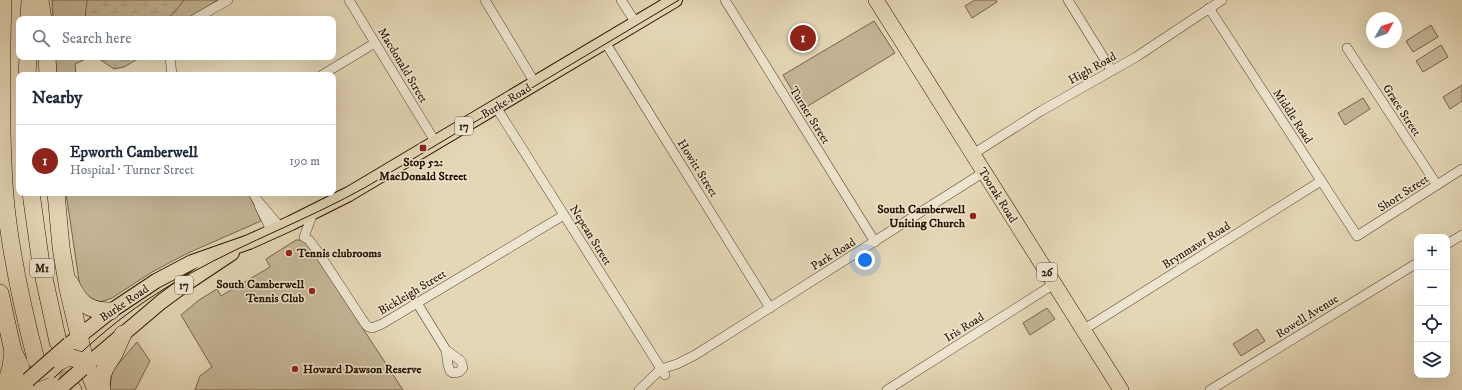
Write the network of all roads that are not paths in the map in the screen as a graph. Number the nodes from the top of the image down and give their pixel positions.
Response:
1 (30, 0) edge
2 (40, 0) edge
3 (228, 0) edge
4 (349, 0) edge
5 (485, 0) edge
6 (621, 0) edge
7 (675, 0) edge
8 (725, 0) edge
9 (876, 0) edge
10 (1068, 0) edge
11 (1222, 0) edge
12 (1209, 8) junction
13 (2, 11) edge
14 (29, 16) edge
15 (43, 16) edge
16 (201, 16) edge
17 (636, 23) junction
18 (605, 42) junction
19 (375, 43) junction
20 (1347, 48) dead end
21 (28, 60) edge
22 (47, 60) edge
23 (170, 60) edge
24 (1112, 71) junction
25 (27, 72) edge
26 (48, 72) edge
27 (172, 72) edge
28 (327, 72) edge
29 (535, 84) junction
30 (496, 107) junction
31 (436, 143) junction
32 (973, 154) junction
33 (1462, 169) edge
34 (984, 172) junction
35 (1321, 181) junction
36 (1437, 185) junction
37 (31, 196) edge
38 (56, 196) edge
39 (255, 197) edge
40 (313, 213) junction
41 (564, 215) junction
42 (276, 230) junction
43 (1462, 235) edge
44 (1357, 236) joint
45 (249, 242) junction
46 (874, 242) junction
47 (1450, 242) edge
48 (1414, 264) edge
49 (64, 270) junction
50 (1054, 284) junction
51 (0, 293) edge
52 (417, 303) junction
53 (770, 308) junction
54 (111, 311) junction
55 (1083, 330) junction
56 (123, 334) junction
57 (70, 339) junction
58 (446, 350) dead end
59 (14, 351) junction
60 (40, 363) junction
61 (83, 365) junction
62 (663, 372) junction
63 (29, 387) edge
64 (67, 388) edge
65 (4, 390) edge
66 (96, 390) edge
67 (102, 390) edge
68 (640, 390) edge
69 (887, 390) edge
70 (1121, 390) edge
71 (1210, 390) edge

1 - 14 highway
2 - 15 highway
3 - 16 street
4 - 19 street, Macdonald Street
5 - 29 street
6 - 17 street
7 - 17 main road, Burke Road / 17
8 - 46 street, Turner Street
9 - 32 highway, Toorak Road / 26
10 - 24 street
11 - 12 street, High Road
12 - 24 street, High Road
12 - 35 street, Middle Road
13 - 60 highway, M1
17 - 18 main road, Burke Road / 17
18 - 29 main road, Burke Road / 17
18 - 53 street, Howitt Street
19 - 28 street
19 - 31 street, Macdonald Street
20 - 36 street, Grace Street
21 - 25 highway
22 - 26 highway
23 - 27 street
24 - 32 street, High Road
29 - 30 main road, Burke Road / 17
30 - 31 main road, Burke Road / 17
30 - 41 street, Nepean Street
31 - 40 main road, Burke Road / 17
32 - 34 highway, Toorak Road / 26
33 - 36 street, Short Street
34 - 46 street, Park Road
34 - 50 highway, Toorak Road / 26
35 - 44 street, Middle Road
35 - 55 street, Brynmawr Road
36 - 44 street, Short Street
37 - 57 highway, M1
38 - 49 highway
39 - 42 street
40 - 42 main road, Burke Road / 17
40 - 52 street, Bickleigh Street
41 - 52 street, Bickleigh Street
41 - 62 street, Nepean Street
42 - 45 main road, Burke Road / 17
43 - 47 street
45 - 54 main road, Burke Road / 17
45 - 56 main road, Burke Road / 17
46 - 53 street, Park Road
48 - 71 street, Rowell Avenue
49 - 54 highway
49 - 57 highway
50 - 55 highway, Toorak Road / 26
50 - 69 street, Iris Road
51 - 59 highway
52 - 58 street
53 - 62 street, Park Road
54 - 57 main road, Burke Road / 17
55 - 70 highway, Toorak Road / 26
56 - 61 main road, Burke Road / 17
56 - 67 highway
57 - 60 main road, Burke Road / 17, bridge
57 - 61 highway
59 - 63 highway
59 - 65 highway
60 - 61 highway, bridge
60 - 63 main road, Burke Road / 17, bridge
61 - 64 main road, Burke Road / 17, bridge
61 - 66 highway
62 - 68 street, Park Road
63 - 64 highway, bridge

